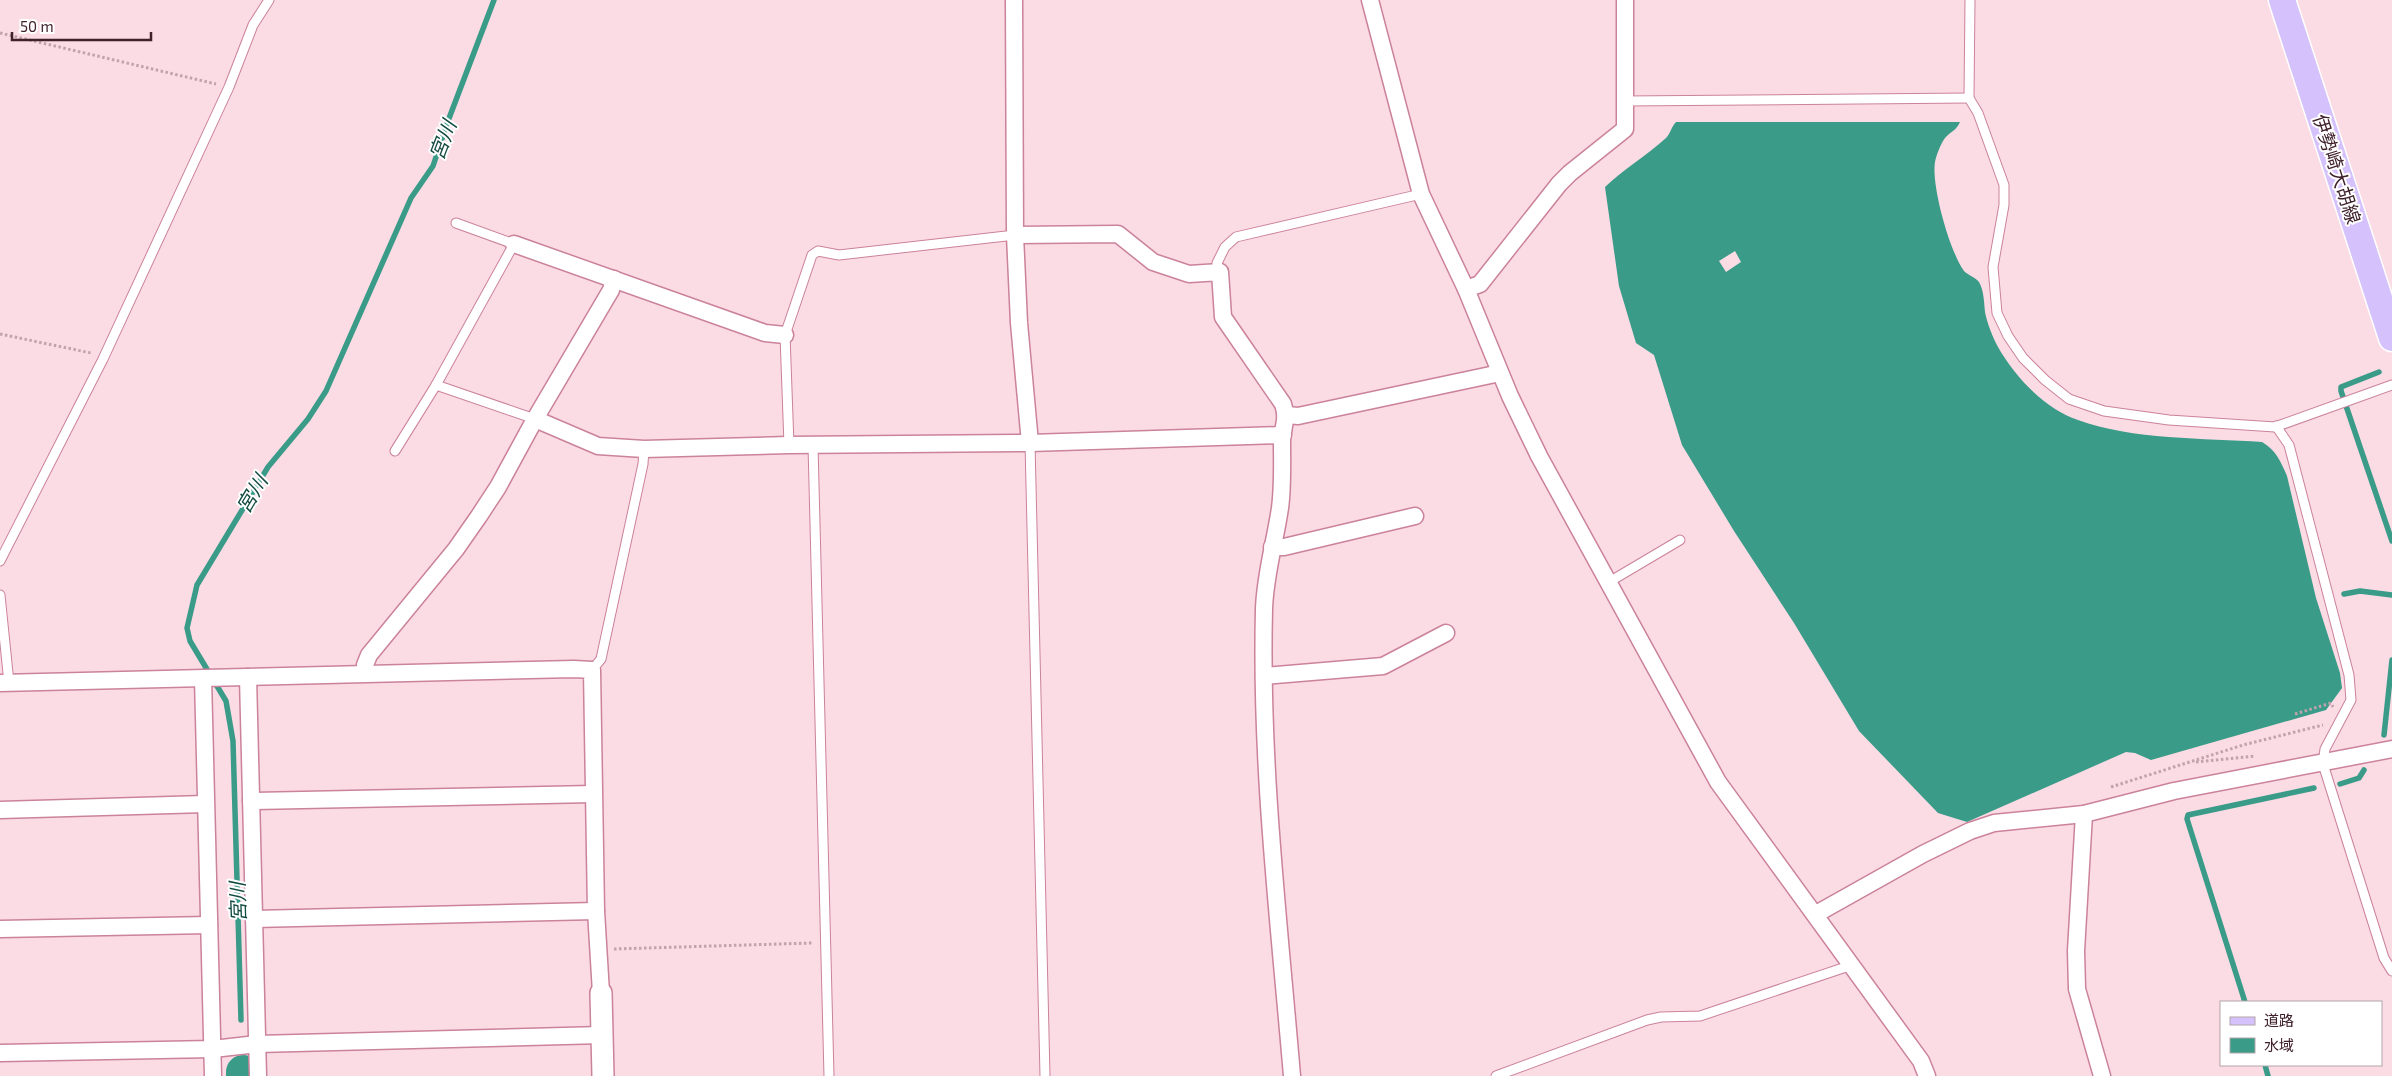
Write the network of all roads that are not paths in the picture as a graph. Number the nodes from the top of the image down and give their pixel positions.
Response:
1 (269, 0) edge
2 (1014, 0) edge
3 (1370, 0) edge
4 (1625, 0) edge
5 (1970, 0) edge
6 (2282, 0) edge
7 (1969, 98) junction
8 (1625, 101) junction
9 (1421, 194) junction
10 (456, 223) dead end
11 (1015, 235) junction
12 (514, 244) junction
13 (1220, 272) junction
14 (614, 279) junction
15 (1466, 289) junction
16 (785, 335) junction
17 (2392, 338) edge
18 (1500, 373) junction
19 (436, 385) junction
20 (2392, 385) edge
21 (1287, 415) junction
22 (534, 419) junction
23 (2276, 426) junction
24 (1282, 435) junction
25 (1030, 443) junction
26 (790, 444) junction
27 (813, 445) junction
28 (644, 448) junction
29 (395, 451) dead end
30 (1415, 516) dead end
31 (1680, 540) dead end
32 (1272, 546) junction
33 (0, 561) edge
34 (1609, 582) junction
35 (0, 594) edge
36 (1446, 633) dead end
37 (592, 670) junction
38 (365, 674) junction
39 (1264, 676) junction
40 (248, 677) junction
41 (203, 678) junction
42 (4, 683) edge
43 (2392, 749) edge
44 (2323, 764) junction
45 (593, 794) junction
46 (251, 801) junction
47 (205, 804) junction
48 (0, 810) edge
49 (2084, 814) junction
50 (596, 911) junction
51 (1816, 914) junction
52 (254, 919) junction
53 (209, 925) junction
54 (0, 929) edge
55 (1852, 965) junction
56 (2392, 971) edge
57 (601, 993) joint
58 (602, 1035) junction
59 (257, 1044) junction
60 (213, 1050) junction
61 (0, 1053) edge
62 (213, 1076) edge
63 (258, 1076) edge
64 (603, 1076) edge
65 (829, 1076) edge
66 (1045, 1076) edge
67 (1292, 1076) edge
68 (1496, 1076) edge
69 (1927, 1076) edge
70 (2102, 1076) edge

1 - 33 lane
2 - 11 street
3 - 9 street
4 - 8 street
5 - 7 lane
6 - 17 main road, 伊勢崎大胡線
7 - 8 lane
7 - 23 lane
8 - 15 street
9 - 13 lane
9 - 15 street
10 - 12 lane
11 - 13 street
11 - 16 lane
11 - 25 street
12 - 14 street
12 - 19 lane
13 - 21 street
14 - 16 street
14 - 22 street
15 - 18 street
16 - 26 lane
18 - 21 street
18 - 34 street
19 - 22 lane
19 - 29 lane
20 - 23 lane
21 - 24 street
22 - 28 street
22 - 38 street
23 - 44 lane
24 - 25 street
24 - 32 street
25 - 27 street
25 - 66 lane
26 - 27 street
26 - 28 street
27 - 65 lane
28 - 37 lane
30 - 32 street
31 - 34 lane
32 - 39 street
34 - 51 street
35 - 42 lane
36 - 39 street
37 - 38 street
37 - 45 street
38 - 40 street
39 - 67 street
40 - 41 street
40 - 46 street
41 - 42 street
41 - 47 street
43 - 44 street
44 - 49 street
44 - 56 lane
45 - 46 street
45 - 50 street
46 - 52 street
47 - 48 street
47 - 53 street
49 - 51 street
49 - 70 street
50 - 52 street
50 - 57 street
51 - 55 street
52 - 59 street
53 - 54 street
53 - 60 street
55 - 68 lane
55 - 69 street
57 - 58 street
58 - 59 street
58 - 64 street
59 - 60 street
59 - 63 street
60 - 61 street
60 - 62 street

